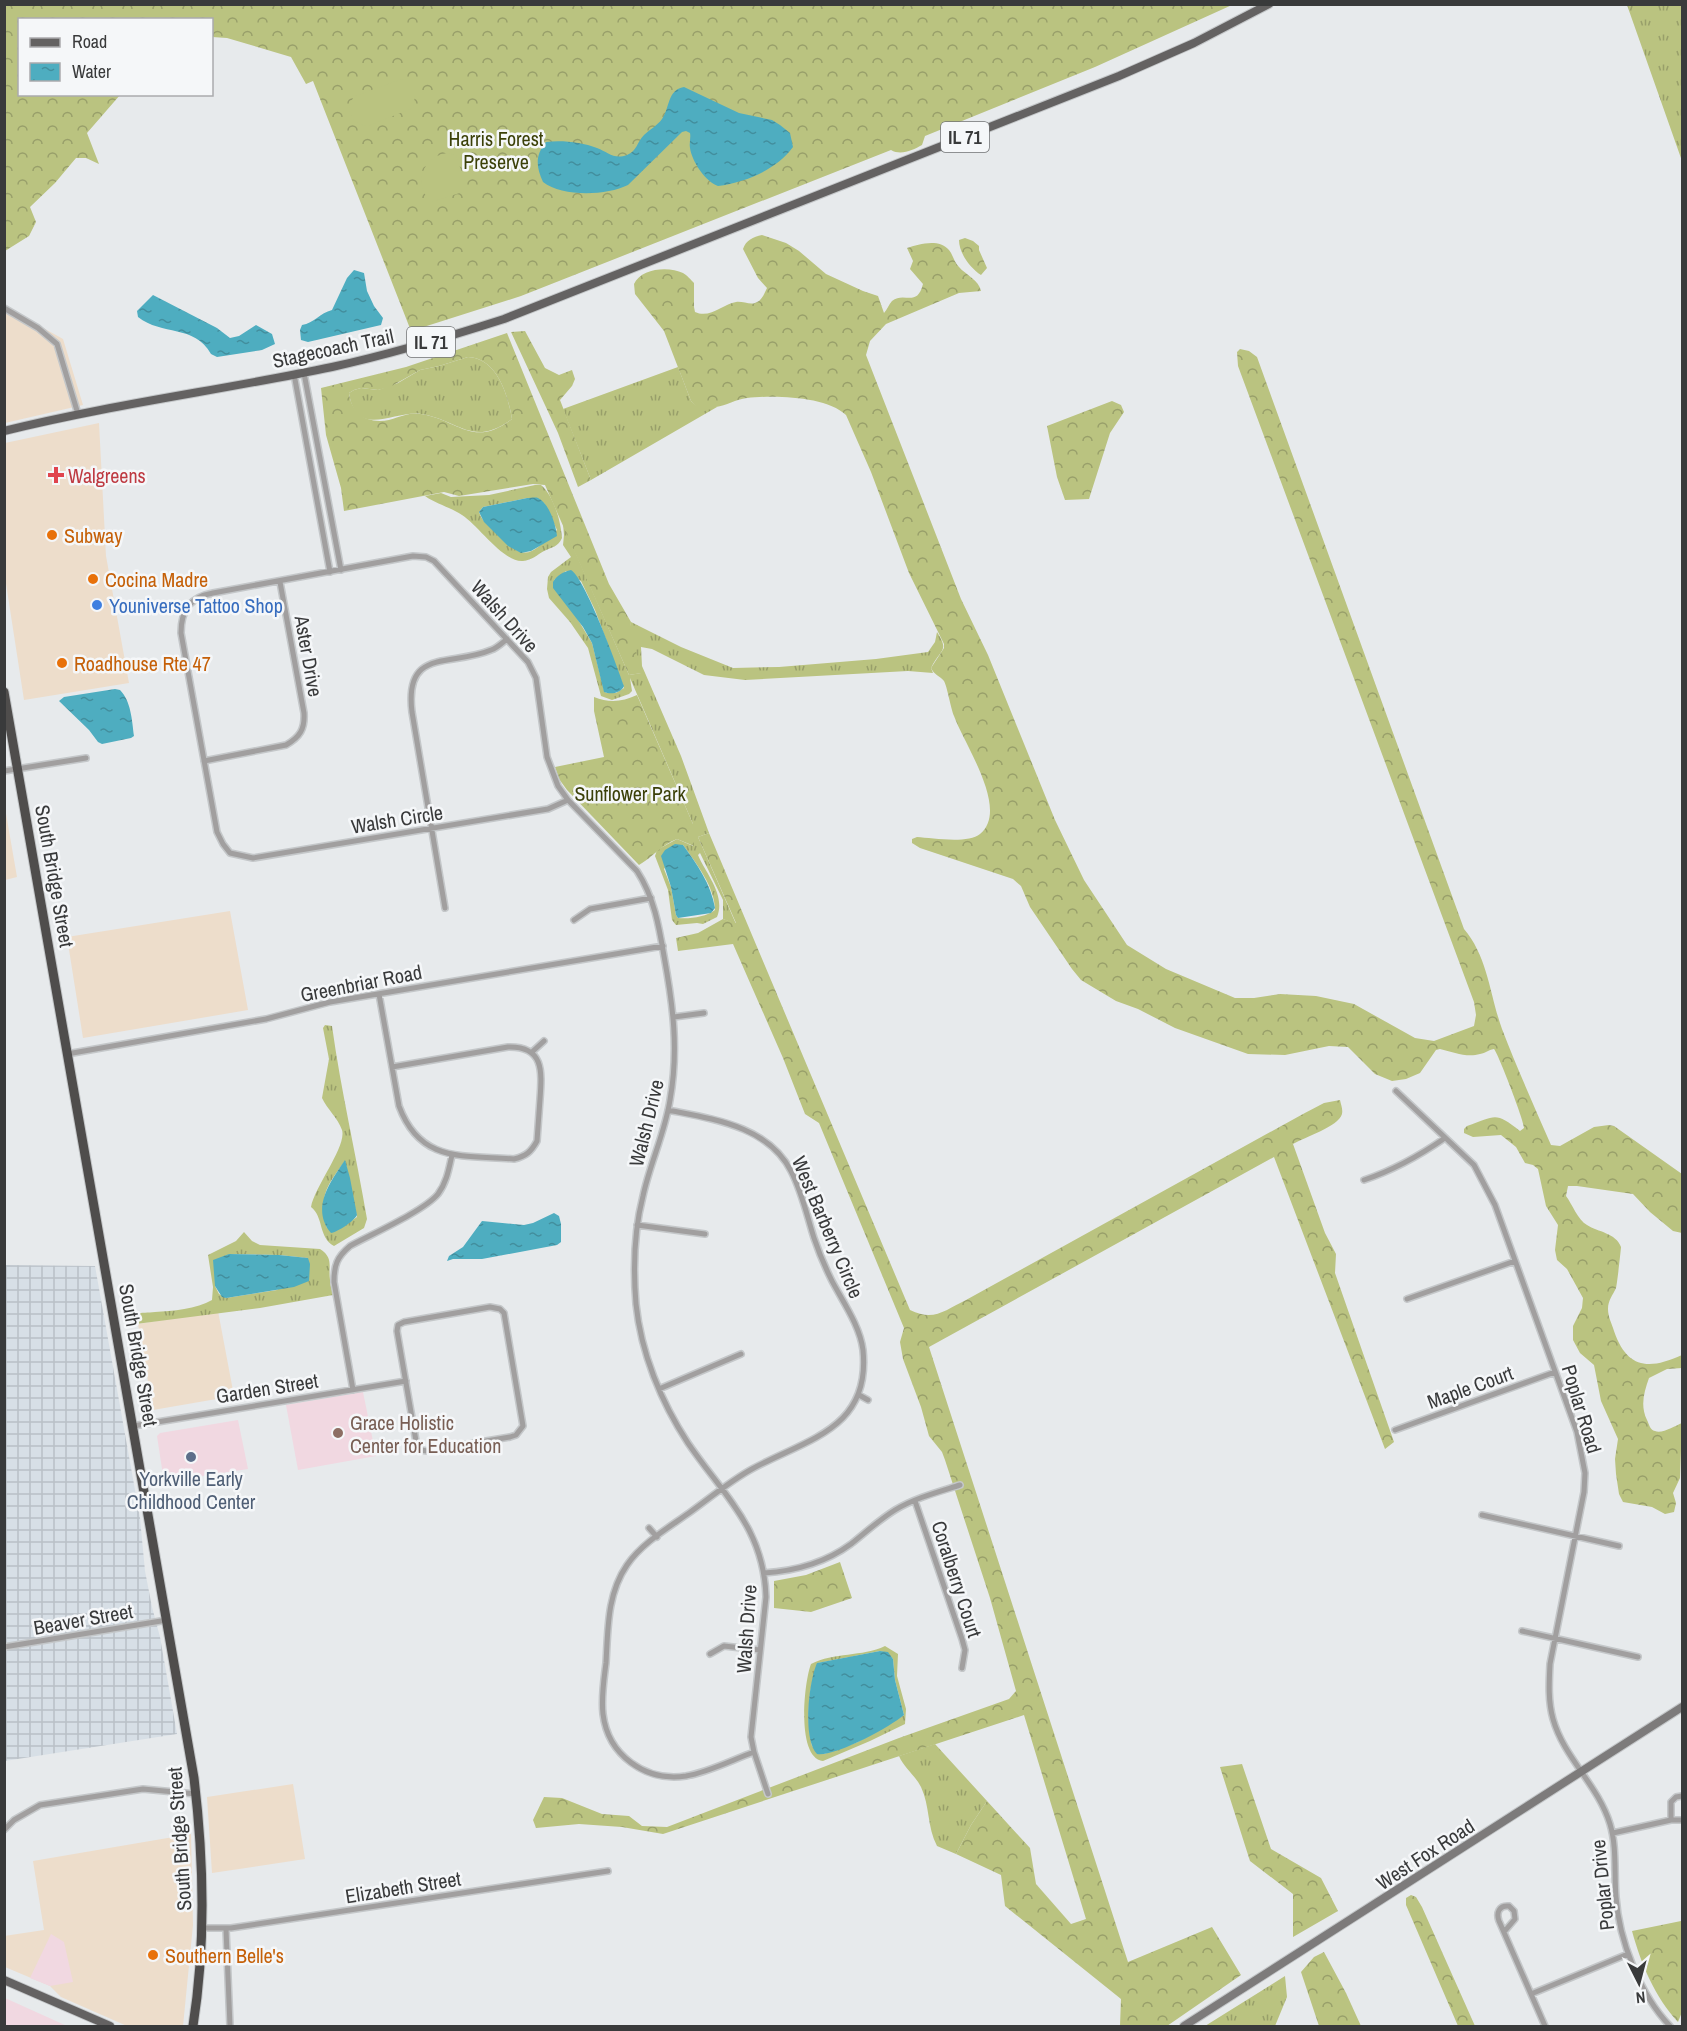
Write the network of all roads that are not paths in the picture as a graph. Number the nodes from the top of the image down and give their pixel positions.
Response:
1 (1269, 4) edge
2 (4, 308) edge
3 (299, 373) junction
4 (78, 414) junction
5 (4, 431) edge
6 (317, 444) junction
7 (308, 446) junction
8 (341, 570) junction
9 (330, 572) junction
10 (280, 582) junction
11 (507, 639) junction
12 (409, 672) dead end
13 (416, 676) junction
14 (4, 692) edge
15 (86, 758) dead end
16 (204, 761) junction
17 (18, 769) junction
18 (4, 771) edge
19 (568, 800) junction
20 (432, 829) junction
21 (651, 898) junction
22 (445, 908) dead end
23 (574, 920) dead end
24 (663, 946) junction
25 (379, 994) junction
26 (704, 1013) dead end
27 (674, 1017) junction
28 (544, 1041) dead end
29 (532, 1052) junction
30 (67, 1054) junction
31 (392, 1067) junction
32 (1396, 1091) dead end
33 (668, 1110) junction
34 (1445, 1138) junction
35 (529, 1153) junction
36 (452, 1155) junction
37 (534, 1159) dead end
38 (1364, 1180) dead end
39 (637, 1225) junction
40 (705, 1234) dead end
41 (1515, 1261) junction
42 (1407, 1299) dead end
43 (741, 1354) dead end
44 (1555, 1372) junction
45 (406, 1381) junction
46 (352, 1389) junction
47 (659, 1389) junction
48 (859, 1395) junction
49 (868, 1400) dead end
50 (134, 1426) junction
51 (1395, 1430) dead end
52 (960, 1485) dead end
53 (722, 1489) junction
54 (915, 1501) junction
55 (1482, 1515) dead end
56 (649, 1528) dead end
57 (657, 1537) junction
58 (1576, 1537) junction
59 (1619, 1546) dead end
60 (764, 1574) junction
61 (167, 1620) junction
62 (1522, 1631) dead end
63 (1555, 1638) junction
64 (4, 1647) edge
65 (760, 1650) junction
66 (710, 1654) dead end
67 (1638, 1657) dead end
68 (962, 1668) dead end
69 (1683, 1707) edge
70 (754, 1752) junction
71 (1582, 1772) junction
72 (196, 1794) junction
73 (768, 1794) dead end
74 (1683, 1796) edge
75 (1671, 1820) junction
76 (1683, 1820) edge
77 (4, 1830) edge
78 (1613, 1833) junction
79 (608, 1871) dead end
80 (202, 1928) junction
81 (226, 1929) junction
82 (1504, 1932) junction
83 (1628, 1954) junction
84 (4, 1980) edge
85 (1531, 1994) junction
86 (110, 2026) edge
87 (193, 2026) edge
88 (230, 2026) edge
89 (1184, 2026) edge
90 (1545, 2026) edge
91 (1670, 2026) edge

1 - 3 main road, Stagecoach Trail / IL 71
2 - 4 street
3 - 4 main road, Stagecoach Trail / IL 71
3 - 6 street
3 - 7 street
4 - 5 main road, Stagecoach Trail / IL 71
6 - 7 street
6 - 8 street
7 - 9 street
8 - 9 street, Walsh Drive
8 - 11 street, Walsh Drive
9 - 10 street, Walsh Circle
10 - 16 street, Aster Drive
10 - 16 street, Walsh Circle
11 - 13 street
11 - 19 street, Walsh Drive
12 - 13 street
13 - 20 street
14 - 17 highway, South Bridge Street
15 - 17 street
16 - 20 street, Walsh Circle
17 - 18 street
17 - 30 highway, South Bridge Street
19 - 20 street, Walsh Circle
19 - 21 street, Walsh Drive
20 - 22 street
21 - 23 street
21 - 24 street, Walsh Drive
24 - 25 street, Greenbriar Road
24 - 27 street, Walsh Drive
25 - 30 street, Greenbriar Road
25 - 31 street
26 - 27 street
27 - 33 street, Walsh Drive
28 - 29 street
29 - 31 street
29 - 35 street
30 - 50 highway, South Bridge Street
31 - 36 street
32 - 34 street, Poplar Road
33 - 39 street, Walsh Drive
33 - 48 street, West Barberry Circle
34 - 38 street
34 - 41 street, Poplar Road
35 - 36 street
35 - 37 street
36 - 46 street
39 - 40 street
39 - 47 street, Walsh Drive
41 - 42 street
41 - 44 street, Poplar Road
43 - 47 street
44 - 51 street, Maple Court
44 - 58 street, Poplar Road
45 - 45 street
45 - 46 street, Garden Street
46 - 50 street, Garden Street
47 - 53 street, Walsh Drive
48 - 49 street
48 - 53 street, West Barberry Circle
50 - 61 highway, South Bridge Street
52 - 54 street
53 - 57 street, West Barberry Circle
53 - 60 street, Walsh Drive
54 - 60 street
54 - 68 street, Coralberry Court
55 - 58 street
56 - 57 street
57 - 70 street, West Barberry Circle
58 - 59 street
58 - 63 street, Poplar Road
60 - 65 street, Walsh Drive
61 - 64 street, Beaver Street
61 - 72 highway, South Bridge Street
62 - 63 street
63 - 67 street
63 - 71 street, Poplar Road
65 - 66 street
65 - 70 street, Walsh Drive
69 - 71 street, West Fox Road
70 - 73 street, Walsh Drive
71 - 78 street, Poplar Drive
71 - 89 street, West Fox Road
72 - 77 street
72 - 80 highway, South Bridge Street
74 - 75 street
75 - 76 street
75 - 78 street
78 - 83 street, Poplar Drive
79 - 81 street, Elizabeth Street
80 - 81 street, Elizabeth Street
80 - 87 highway, South Bridge Street
81 - 88 street
82 - 82 street
82 - 85 street
83 - 85 street
83 - 91 street, Poplar Drive
84 - 86 main road
85 - 90 street

